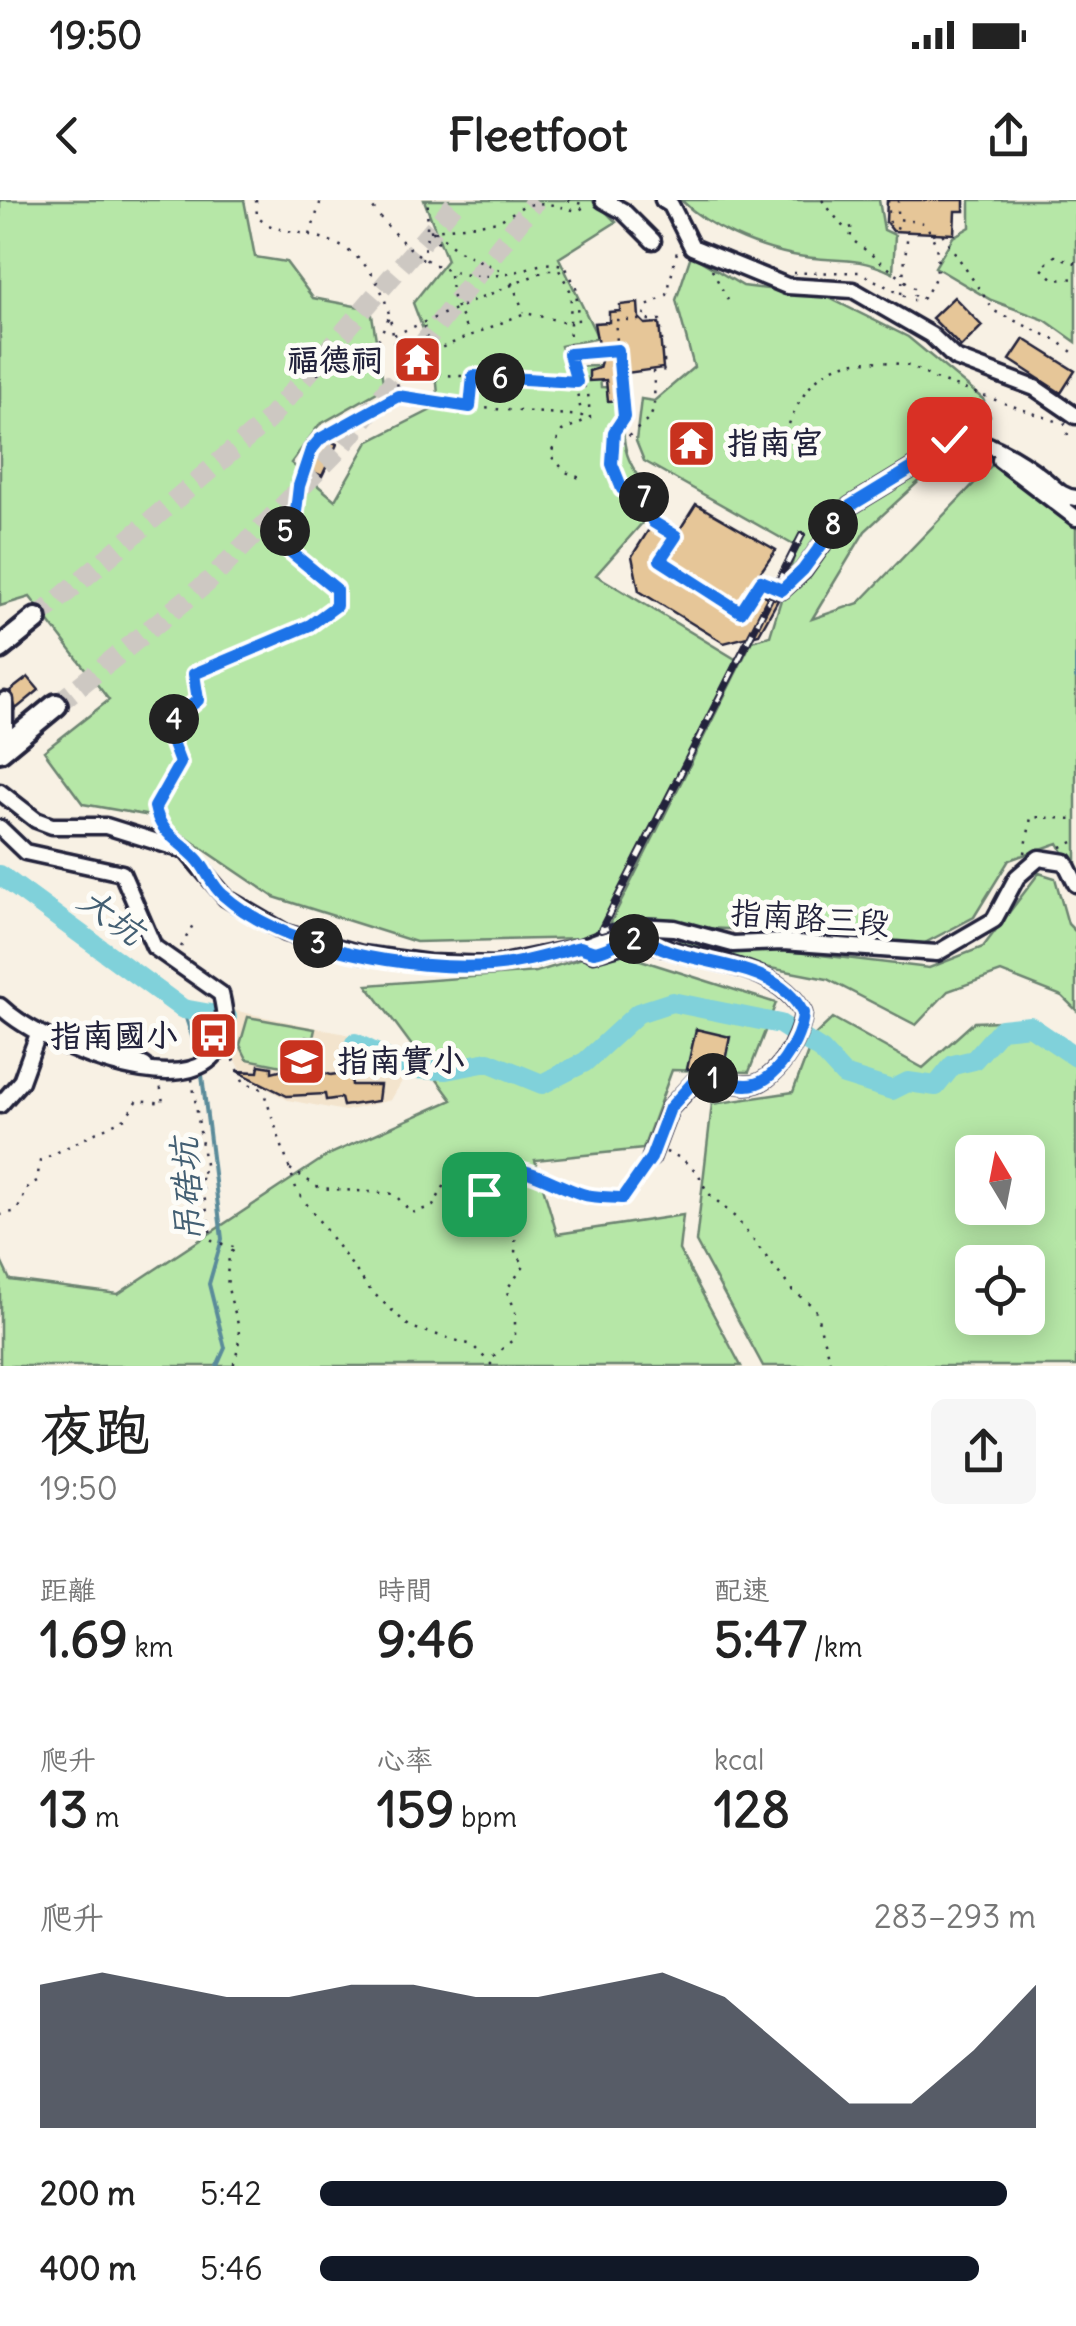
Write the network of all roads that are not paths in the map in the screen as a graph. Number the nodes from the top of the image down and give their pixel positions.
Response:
1 (663, 200) edge
2 (595, 204) edge
3 (653, 241) dead end
4 (1070, 412) edge
5 (949, 439) junction
6 (1076, 498) edge
7 (1076, 518) edge
8 (776, 589) road end
9 (30, 624) tunnel mouth
10 (0, 648) edge
11 (5, 700) dead end
12 (56, 705) tunnel mouth
13 (2, 749) edge
14 (0, 792) edge
15 (0, 828) edge
16 (1076, 884) edge
17 (580, 947) junction
18 (0, 1006) edge
19 (38, 1034) junction
20 (0, 1105) edge
21 (653, 1154) road end

1 - 4 street
2 - 3 street
5 - 6 street
5 - 7 street
5 - 8 street
9 - 10 highway
11 - 13 street
12 - 13 highway
14 - 17 street, 指南路三段
15 - 19 street
16 - 17 street, 指南路三段
17 - 21 street
18 - 19 street
19 - 20 street

